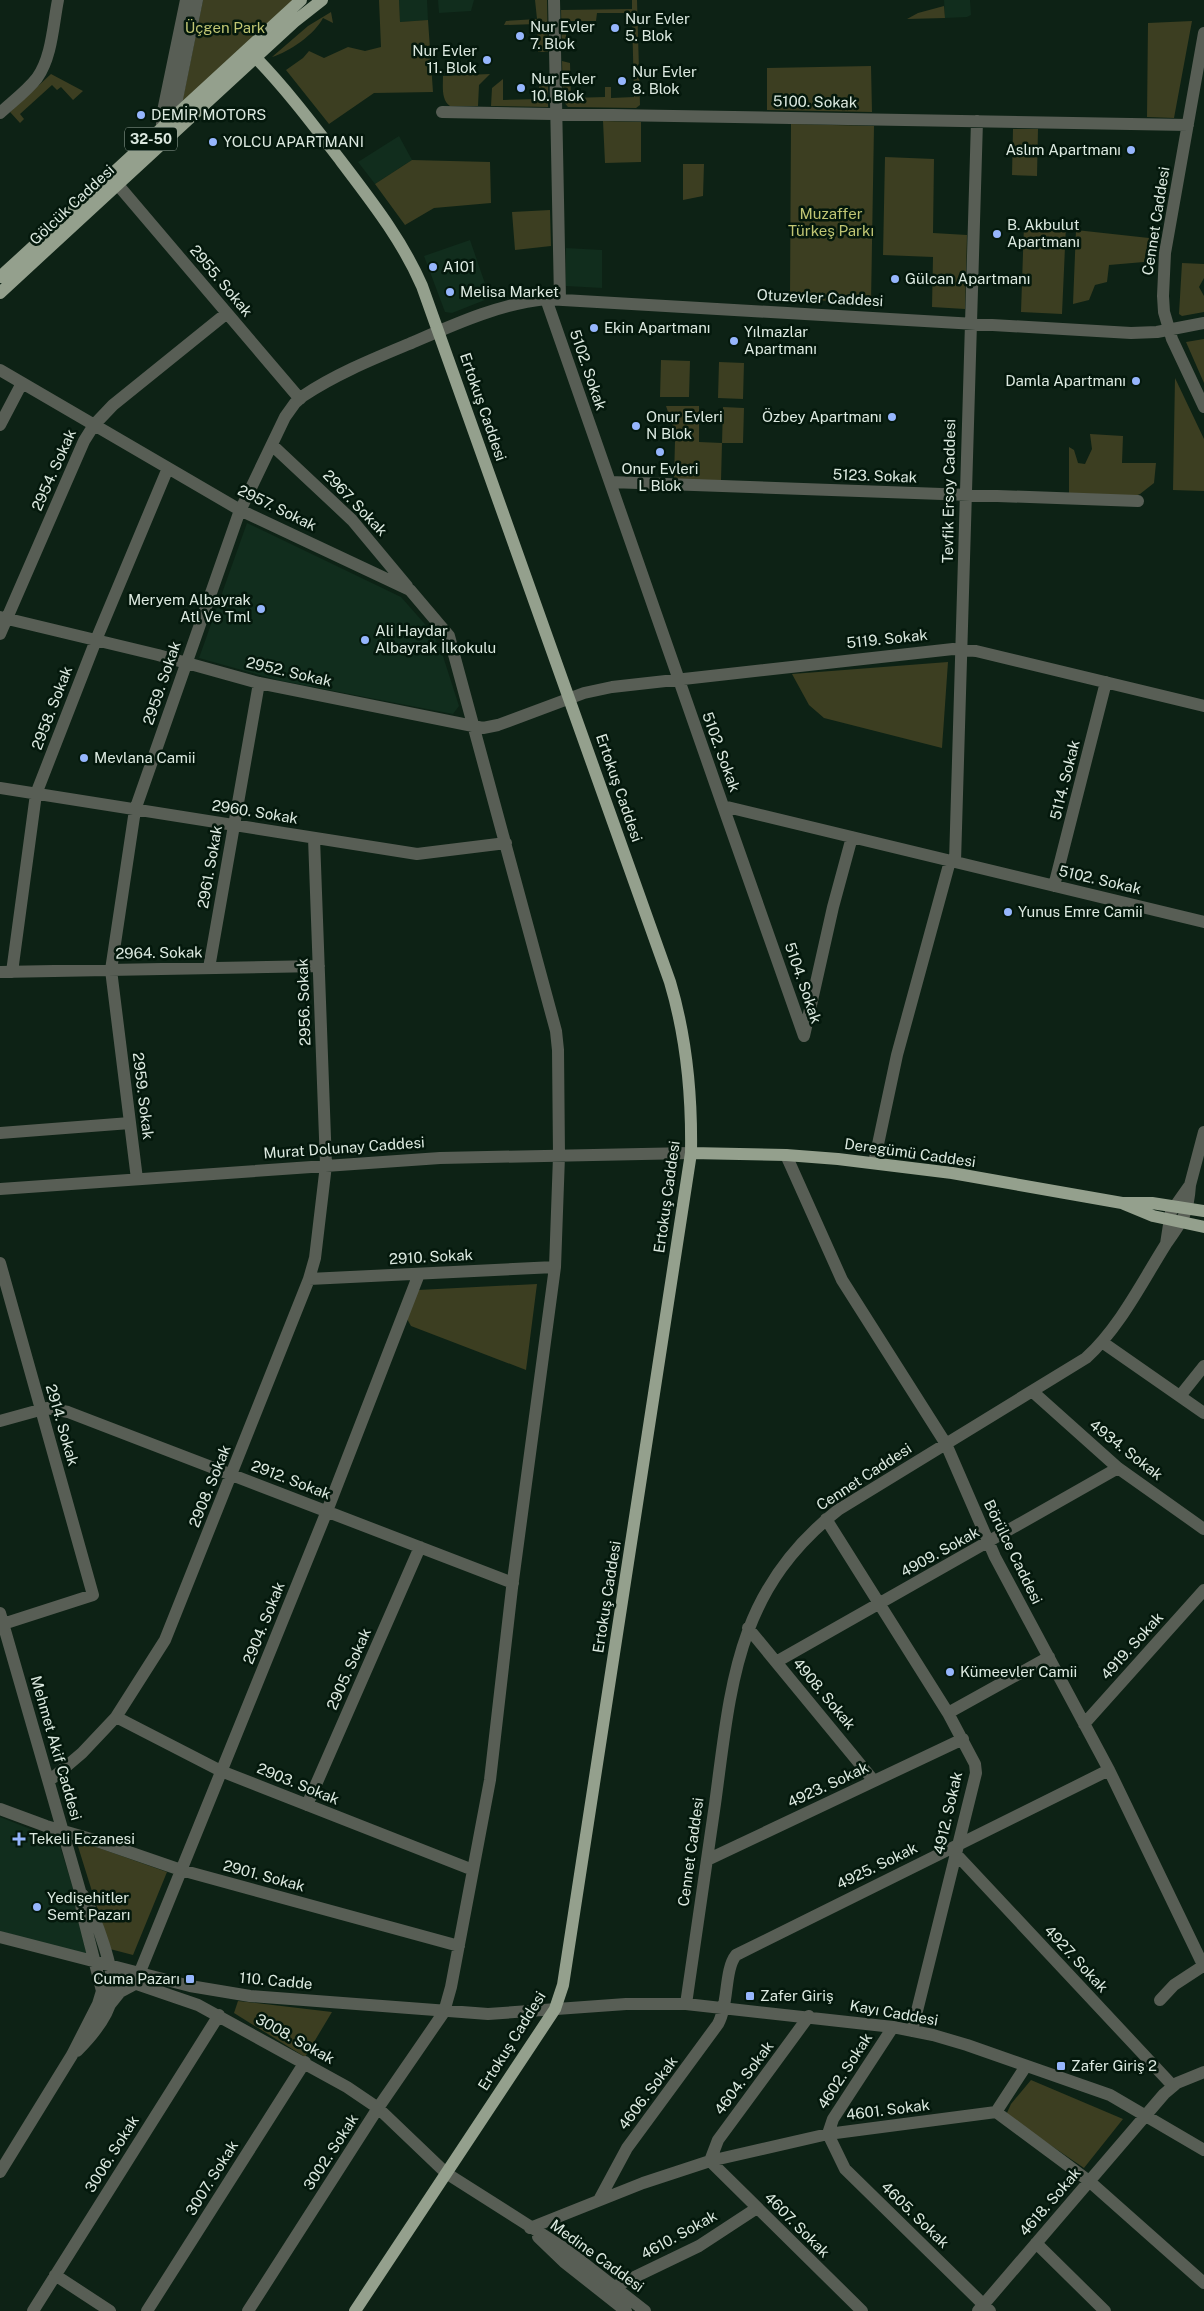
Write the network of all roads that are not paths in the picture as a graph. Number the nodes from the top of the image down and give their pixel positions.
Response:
1 (58, 0) edge
2 (186, 0) edge
3 (197, 0) edge
4 (301, 0) edge
5 (322, 0) edge
6 (554, 0) edge
7 (1204, 34) edge
8 (256, 58) junction
9 (442, 112) dead end
10 (0, 113) edge
11 (556, 114) junction
12 (977, 121) junction
13 (1188, 125) junction
14 (171, 128) junction
15 (118, 185) junction
16 (0, 277) edge
17 (0, 293) edge
18 (546, 298) junction
19 (560, 299) junction
20 (227, 313) junction
21 (970, 323) junction
22 (1204, 323) edge
23 (1169, 330) junction
24 (439, 332) junction
25 (0, 370) edge
26 (22, 383) junction
27 (300, 399) junction
28 (1204, 407) edge
29 (0, 425) edge
30 (94, 425) junction
31 (272, 444) junction
32 (168, 468) junction
33 (610, 482) junction
34 (965, 495) junction
35 (1138, 501) dead end
36 (240, 510) junction
37 (410, 590) junction
38 (3, 618) edge
39 (0, 634) edge
40 (96, 640) junction
41 (961, 649) junction
42 (186, 663) junction
43 (678, 679) junction
44 (1106, 682) junction
45 (258, 683) junction
46 (570, 698) junction
47 (1204, 706) edge
48 (474, 727) junction
49 (0, 788) edge
50 (36, 794) junction
51 (723, 806) junction
52 (135, 810) junction
53 (234, 825) junction
54 (852, 837) junction
55 (314, 838) junction
56 (506, 843) junction
57 (952, 861) junction
58 (1054, 886) junction
59 (1204, 922) edge
60 (319, 966) junction
61 (209, 968) junction
62 (111, 970) junction
63 (6, 972) edge
64 (130, 1123) junction
65 (1204, 1132) edge
66 (0, 1133) edge
67 (691, 1153) junction
68 (786, 1155) junction
69 (559, 1156) junction
70 (874, 1163) junction
71 (326, 1165) junction
72 (137, 1179) junction
73 (1190, 1185) junction
74 (0, 1189) edge
75 (1122, 1203) junction
76 (1175, 1206) junction
77 (1188, 1208) junction
78 (1204, 1211) edge
79 (1168, 1220) junction
80 (1182, 1223) junction
81 (1204, 1226) edge
82 (1166, 1244) junction
83 (0, 1264) edge
84 (555, 1268) junction
85 (419, 1274) junction
86 (309, 1279) junction
87 (1102, 1342) junction
88 (1204, 1366) edge
89 (1033, 1392) junction
90 (1180, 1396) junction
91 (41, 1409) junction
92 (1204, 1413) edge
93 (0, 1420) edge
94 (946, 1444) junction
95 (1118, 1468) junction
96 (232, 1475) junction
97 (327, 1512) junction
98 (826, 1519) junction
99 (1204, 1529) edge
100 (988, 1543) junction
101 (420, 1547) junction
102 (512, 1583) junction
103 (1204, 1590) edge
104 (880, 1604) junction
105 (2, 1619) edge
106 (748, 1628) junction
107 (1049, 1657) junction
108 (776, 1662) junction
109 (948, 1713) junction
110 (116, 1717) junction
111 (1084, 1724) junction
112 (962, 1739) junction
113 (1109, 1770) junction
114 (221, 1771) junction
115 (48, 1781) junction
116 (874, 1781) junction
117 (307, 1805) junction
118 (0, 1809) edge
119 (63, 1832) junction
120 (957, 1849) junction
121 (706, 1860) junction
122 (181, 1870) junction
123 (473, 1870) junction
124 (1204, 1936) edge
125 (0, 1937) edge
126 (1193, 1945) junction
127 (459, 1946) junction
128 (102, 1965) junction
129 (1204, 1967) edge
130 (136, 1979) junction
131 (1160, 2000) dead end
132 (686, 2004) junction
133 (725, 2007) junction
134 (108, 2008) junction
135 (555, 2009) junction
136 (444, 2012) junction
137 (218, 2015) junction
138 (809, 2016) junction
139 (893, 2027) junction
140 (912, 2031) junction
141 (72, 2055) junction
142 (305, 2062) junction
143 (1026, 2066) junction
144 (1204, 2072) edge
145 (1173, 2086) junction
146 (378, 2108) junction
147 (996, 2112) junction
148 (1146, 2114) junction
149 (828, 2134) junction
150 (1204, 2150) edge
151 (710, 2162) junction
152 (0, 2172) edge
153 (446, 2173) junction
154 (1089, 2181) junction
155 (599, 2200) junction
156 (757, 2208) junction
157 (530, 2228) junction
158 (1036, 2243) junction
159 (55, 2275) junction
160 (1204, 2283) edge
161 (614, 2287) junction
162 (984, 2309) edge
163 (33, 2311) edge
164 (110, 2311) edge
165 (147, 2311) edge
166 (248, 2311) edge
167 (355, 2311) edge
168 (626, 2311) edge
169 (645, 2311) edge
170 (862, 2311) edge
171 (1105, 2311) edge

1 - 10 street
2 - 14 street
3 - 14 street
4 - 14 main road, Gölcük Caddesi / 32-50
5 - 8 main road, Gölcük Caddesi
6 - 11 street
7 - 13 street, Cennet Caddesi
8 - 14 main road, Gölcük Caddesi
8 - 24 main road, Ertokuş Caddesi
9 - 11 street, 5100. Sokak
11 - 12 street, 5100. Sokak
11 - 19 street
12 - 13 street, 5100. Sokak
12 - 21 street, Tevfik Ersoy Caddesi
13 - 23 street, Cennet Caddesi
14 - 15 main road, Gölcük Caddesi
14 - 16 main road, Gölcük Caddesi / 32-50
15 - 17 main road, Gölcük Caddesi
15 - 20 street, 2955. Sokak
18 - 19 street, Otuzevler Caddesi
18 - 24 street, Otuzevler Caddesi
18 - 33 street, 5102. Sokak
19 - 21 street, Otuzevler Caddesi
20 - 27 street, 2955. Sokak
20 - 30 street, 2954. Sokak
21 - 23 street, Otuzevler Caddesi
21 - 34 street, Tevfik Ersoy Caddesi
22 - 23 street, Otuzevler Caddesi
23 - 28 street, Cennet Caddesi
24 - 27 street, 2959. Sokak
24 - 46 main road, Ertokuş Caddesi
25 - 26 street, 2957. Sokak
26 - 29 street
26 - 30 street, 2957. Sokak
27 - 31 street, 2959. Sokak
30 - 32 street, 2957. Sokak
30 - 38 street, 2954. Sokak
31 - 36 street, 2959. Sokak
31 - 37 street, 2967. Sokak
32 - 36 street, 2957. Sokak
32 - 40 street, 2958. Sokak
33 - 34 street, 5123. Sokak
33 - 43 street, 5102. Sokak
34 - 35 street, 5123. Sokak
34 - 41 street, Tevfik Ersoy Caddesi
36 - 37 street, 2957. Sokak
36 - 42 street, 2959. Sokak
37 - 48 street, 2957. Sokak
38 - 39 street, 2954. Sokak
38 - 40 street, 2952. Sokak
40 - 42 street, 2952. Sokak
40 - 50 street, 2958. Sokak
41 - 43 street, 5119. Sokak
41 - 44 street, 5119. Sokak
41 - 57 street, Tevfik Ersoy Caddesi
42 - 45 street, 2952. Sokak
42 - 52 street, 2959. Sokak
43 - 46 street, 5119. Sokak
43 - 51 street, 5102. Sokak
44 - 47 street, 5119. Sokak
44 - 58 street, 5114. Sokak
45 - 48 street, 2952. Sokak
45 - 53 street, 2961. Sokak
46 - 48 street, 2952. Sokak
46 - 67 main road, Ertokuş Caddesi
48 - 56 street, 2957. Sokak
49 - 50 street, 2960. Sokak
50 - 52 street, 2960. Sokak
50 - 63 street, 2958. Sokak
51 - 54 street, 5102. Sokak
51 - 54 street, 5104. Sokak
52 - 53 street, 2960. Sokak
52 - 62 street, 2959. Sokak
53 - 55 street, 2960. Sokak
53 - 61 street, 2961. Sokak
54 - 57 street, 5102. Sokak
55 - 56 street, 2960. Sokak
55 - 60 street, 2956. Sokak
56 - 69 street, 2957. Sokak
57 - 58 street, 5102. Sokak
57 - 70 street, Tevfik Ersoy Caddesi
58 - 59 street, 5102. Sokak
60 - 61 street, 2964. Sokak
60 - 71 street, 2956. Sokak
61 - 62 street, 2964. Sokak
62 - 63 street, 2964. Sokak
62 - 64 street, 2959. Sokak
64 - 66 street
64 - 72 street, 2959. Sokak
65 - 73 street, Cennet Caddesi
67 - 68 main road, Deregümü Caddesi
67 - 69 street, Murat Dolunay Caddesi
67 - 135 main road, Ertokuş Caddesi
68 - 70 main road, Deregümü Caddesi
68 - 94 street, Börülce Caddesi
69 - 71 street, Murat Dolunay Caddesi
69 - 84 street, 2957. Sokak
70 - 75 main road, Deregümü Caddesi
71 - 72 street, Murat Dolunay Caddesi
71 - 86 street, 2908. Sokak
72 - 74 street, Murat Dolunay Caddesi
73 - 76 street, Cennet Caddesi
73 - 77 street, Cennet Caddesi
75 - 76 main road, Deregümü Caddesi
75 - 79 main road, Deregümü Caddesi
76 - 77 main road, Deregümü Caddesi
76 - 79 street, Cennet Caddesi
77 - 78 main road, Deregümü Caddesi
77 - 80 street, Cennet Caddesi
79 - 80 main road, Deregümü Caddesi
79 - 82 street, Cennet Caddesi
80 - 81 main road, Deregümü Caddesi
80 - 82 street, Cennet Caddesi
82 - 87 street, Cennet Caddesi
83 - 91 street, 2914. Sokak
84 - 85 street, 2910. Sokak
84 - 102 street, 2957. Sokak
85 - 86 street, 2910. Sokak
85 - 97 street, 2904. Sokak
86 - 96 street, 2908. Sokak
87 - 89 street, Cennet Caddesi
87 - 90 street
88 - 90 street
89 - 94 street, Cennet Caddesi
89 - 95 street, 4934. Sokak
90 - 92 street
91 - 93 street, 2912. Sokak
91 - 96 street, 2912. Sokak
91 - 105 street, 2914. Sokak
94 - 98 street, Cennet Caddesi
94 - 100 street, Börülce Caddesi
95 - 99 street, 4934. Sokak
95 - 100 street, 4909. Sokak
96 - 97 street, 2912. Sokak
96 - 110 street, 2908. Sokak
97 - 101 street, 2912. Sokak
97 - 114 street, 2904. Sokak
98 - 104 street, 4912. Sokak
98 - 106 street, Cennet Caddesi
100 - 104 street, 4909. Sokak
100 - 107 street, Börülce Caddesi
101 - 102 street, 2912. Sokak
101 - 117 street, 2905. Sokak
102 - 123 street, 2957. Sokak
103 - 111 street, 4919. Sokak
104 - 108 street, 4909. Sokak
104 - 109 street, 4912. Sokak
105 - 115 street, Mehmet Akif Caddesi
106 - 108 street, 4908. Sokak
106 - 121 street, Cennet Caddesi
107 - 109 street
107 - 111 street, Börülce Caddesi
108 - 116 street, 4908. Sokak
109 - 112 street, 4912. Sokak
110 - 114 street, 2903. Sokak
110 - 115 street, 2908. Sokak
111 - 113 street, Börülce Caddesi
112 - 116 street, 4923. Sokak
112 - 120 street, 4912. Sokak
113 - 120 street, 4925. Sokak
113 - 126 street, Börülce Caddesi
114 - 117 street, 2903. Sokak
114 - 122 street, 2904. Sokak
115 - 119 street, Mehmet Akif Caddesi
116 - 121 street, 4923. Sokak
117 - 123 street, 2903. Sokak
118 - 119 street, 2901. Sokak
119 - 122 street, 2901. Sokak
119 - 128 street, Mehmet Akif Caddesi
120 - 133 street, 4925. Sokak
120 - 140 street, 4912. Sokak
120 - 145 street, 4927. Sokak
121 - 132 street, Cennet Caddesi
122 - 127 street, 2901. Sokak
122 - 130 street, 2904. Sokak
123 - 127 street, 2957. Sokak
124 - 126 street
125 - 128 street, 110. Cadde
126 - 129 street, Börülce Caddesi
127 - 136 street, 2957. Sokak
128 - 130 street, 110. Cadde
128 - 134 street, Mehmet Akif Caddesi
128 - 141 street, Mehmet Akif Caddesi
129 - 131 street
130 - 134 street
130 - 136 street, 110. Cadde
130 - 137 street, 3008. Sokak
132 - 133 street, Kayı Caddesi
132 - 135 street, Kayı Caddesi
133 - 138 street, Kayı Caddesi
133 - 155 street, 4606. Sokak
134 - 141 street, Mehmet Akif Caddesi
135 - 136 street, 110. Cadde
135 - 153 main road, Ertokuş Caddesi
136 - 146 street, 3002. Sokak
137 - 142 street, 3008. Sokak
137 - 159 street, 3006. Sokak
138 - 139 street, Kayı Caddesi
138 - 151 street, 4604. Sokak
139 - 140 street, Kayı Caddesi
139 - 149 street, 4602. Sokak
140 - 143 street, Kayı Caddesi
141 - 152 street, Mehmet Akif Caddesi
142 - 146 street, 3008. Sokak
142 - 165 street, 3007. Sokak
143 - 147 street
143 - 148 street, Kayı Caddesi
144 - 145 street
145 - 148 street, 4618. Sokak
146 - 153 street, 3008. Sokak
146 - 166 street, 3002. Sokak
147 - 149 street, 4601. Sokak
147 - 154 street
148 - 150 street, Kayı Caddesi
148 - 154 street, 4618. Sokak
149 - 151 street, 4601. Sokak
149 - 162 street, 4605. Sokak
151 - 155 street, 4601. Sokak
151 - 156 street, 4607. Sokak
153 - 157 street, Medine Caddesi
153 - 167 main road, Ertokuş Caddesi
154 - 158 street, 4618. Sokak
154 - 160 street
155 - 157 street, 4601. Sokak
156 - 161 street, 4610. Sokak
156 - 170 street, 4607. Sokak
157 - 161 street, Medine Caddesi
157 - 168 street, Medine Caddesi
158 - 162 street, 4618. Sokak
158 - 171 street
159 - 163 street, 3006. Sokak
159 - 164 street
161 - 169 street, Medine Caddesi

